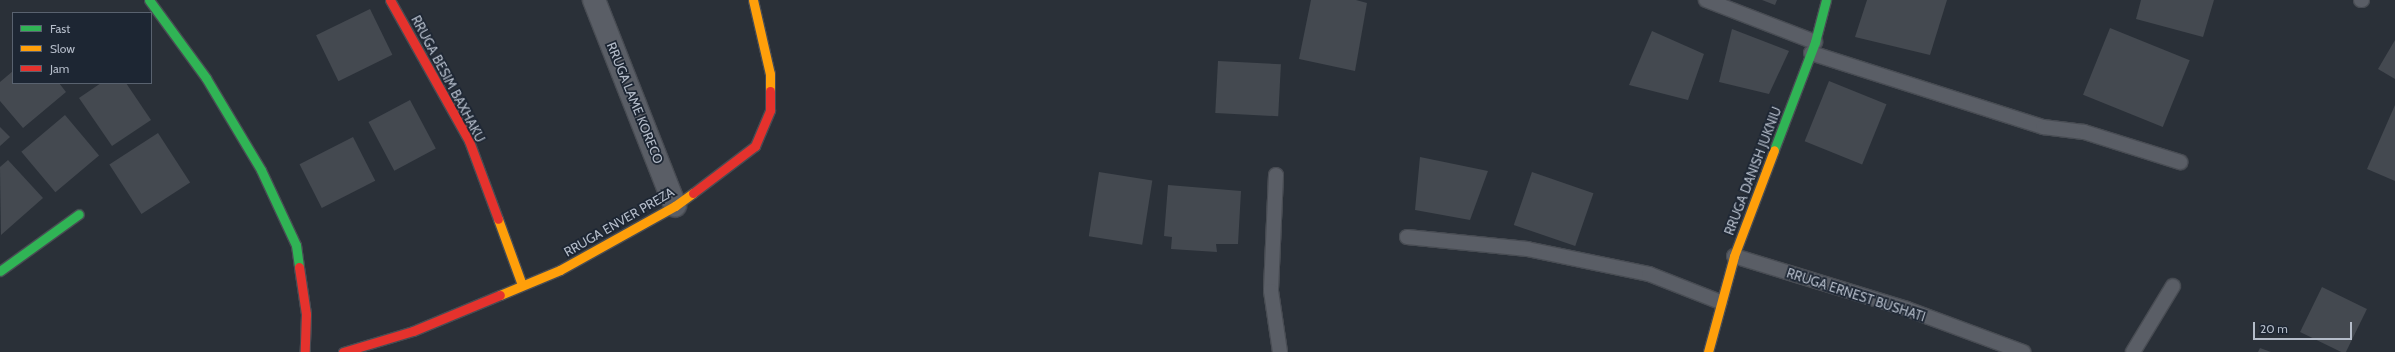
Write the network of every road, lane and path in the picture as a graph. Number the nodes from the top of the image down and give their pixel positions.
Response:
1 (149, 0) edge
2 (390, 0) edge
3 (594, 0) edge
4 (753, 0) edge
5 (1706, 0) edge
6 (1826, 0) edge
7 (1813, 48) junction
8 (2180, 162) dead end
9 (1276, 175) dead end
10 (676, 206) junction
11 (79, 214) dead end
12 (1407, 237) dead end
13 (1734, 256) junction
14 (0, 270) edge
15 (522, 285) junction
16 (2173, 286) dead end
17 (1720, 302) junction
18 (305, 352) edge
19 (343, 352) edge
20 (1280, 352) edge
21 (1708, 352) edge
22 (2023, 352) edge
23 (2133, 352) edge

1 - 18 street
2 - 15 street, RRUGA BESIM BAXHAKU
3 - 10 street, RRUGA LAME KORECO
4 - 10 street, RRUGA ENVER PREZA
5 - 7 lane
6 - 7 street, RRUGA DANISH JUKNIU
7 - 8 lane
7 - 13 street, RRUGA DANISH JUKNIU
9 - 20 lane
10 - 15 street, RRUGA ENVER PREZA
11 - 14 street
12 - 17 lane
13 - 17 street, RRUGA DANISH JUKNIU
13 - 22 lane, RRUGA ERNEST BUSHATI
15 - 19 street, RRUGA ENVER PREZA
16 - 23 lane
17 - 21 street, RRUGA DANISH JUKNIU

